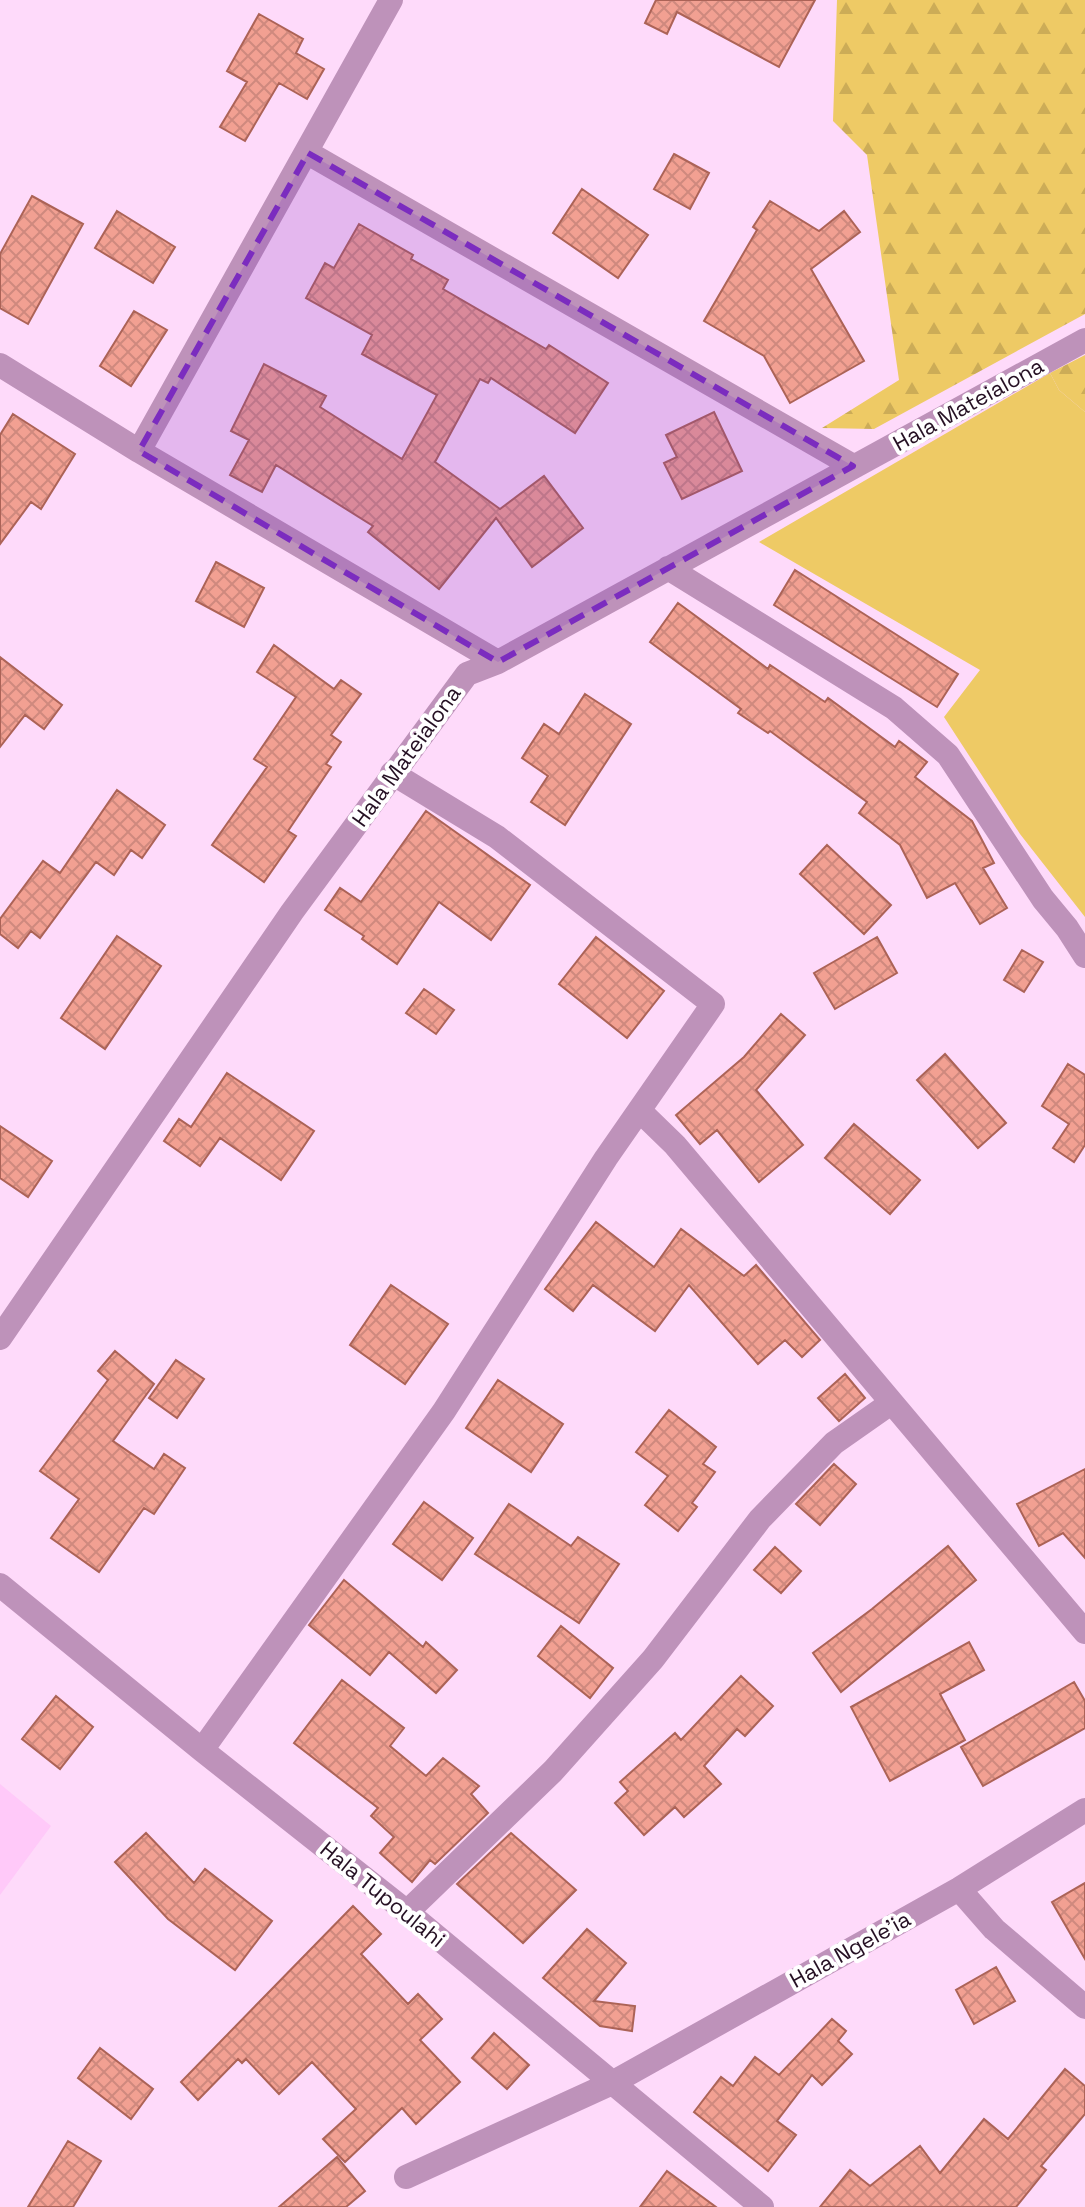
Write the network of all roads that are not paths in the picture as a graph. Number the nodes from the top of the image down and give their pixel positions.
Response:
1 (391, 0) edge
2 (308, 153) junction
3 (1085, 340) edge
4 (0, 365) edge
5 (139, 451) junction
6 (853, 466) junction
7 (668, 568) junction
8 (498, 662) junction
9 (392, 773) junction
10 (1085, 956) edge
11 (640, 1111) junction
12 (0, 1338) edge
13 (891, 1403) junction
14 (0, 1585) edge
15 (1085, 1632) edge
16 (202, 1750) junction
17 (1085, 1810) edge
18 (959, 1889) junction
19 (407, 1912) junction
20 (1085, 2007) edge
21 (612, 2083) junction
22 (406, 2177) dead end
23 (762, 2207) edge

1 - 2 street
2 - 5 street
2 - 6 street
3 - 6 street, Hala Mateialona
4 - 5 street
5 - 8 street
6 - 7 street, Hala Mateialona
7 - 8 street, Hala Mateialona
7 - 10 street
8 - 9 street, Hala Mateialona
9 - 11 street
9 - 12 street, Hala Mateialona
11 - 13 street
11 - 16 street
13 - 15 street
13 - 19 street
14 - 16 street, Hala Tupoulahi
16 - 19 street, Hala Tupoulahi
17 - 18 street, Hala Ngele'ia
18 - 20 street
18 - 21 street, Hala Ngele'ia
19 - 21 street, Hala Tupoulahi
21 - 22 street, Hala Ngele'ia
21 - 23 street, Hala Tupoulahi

